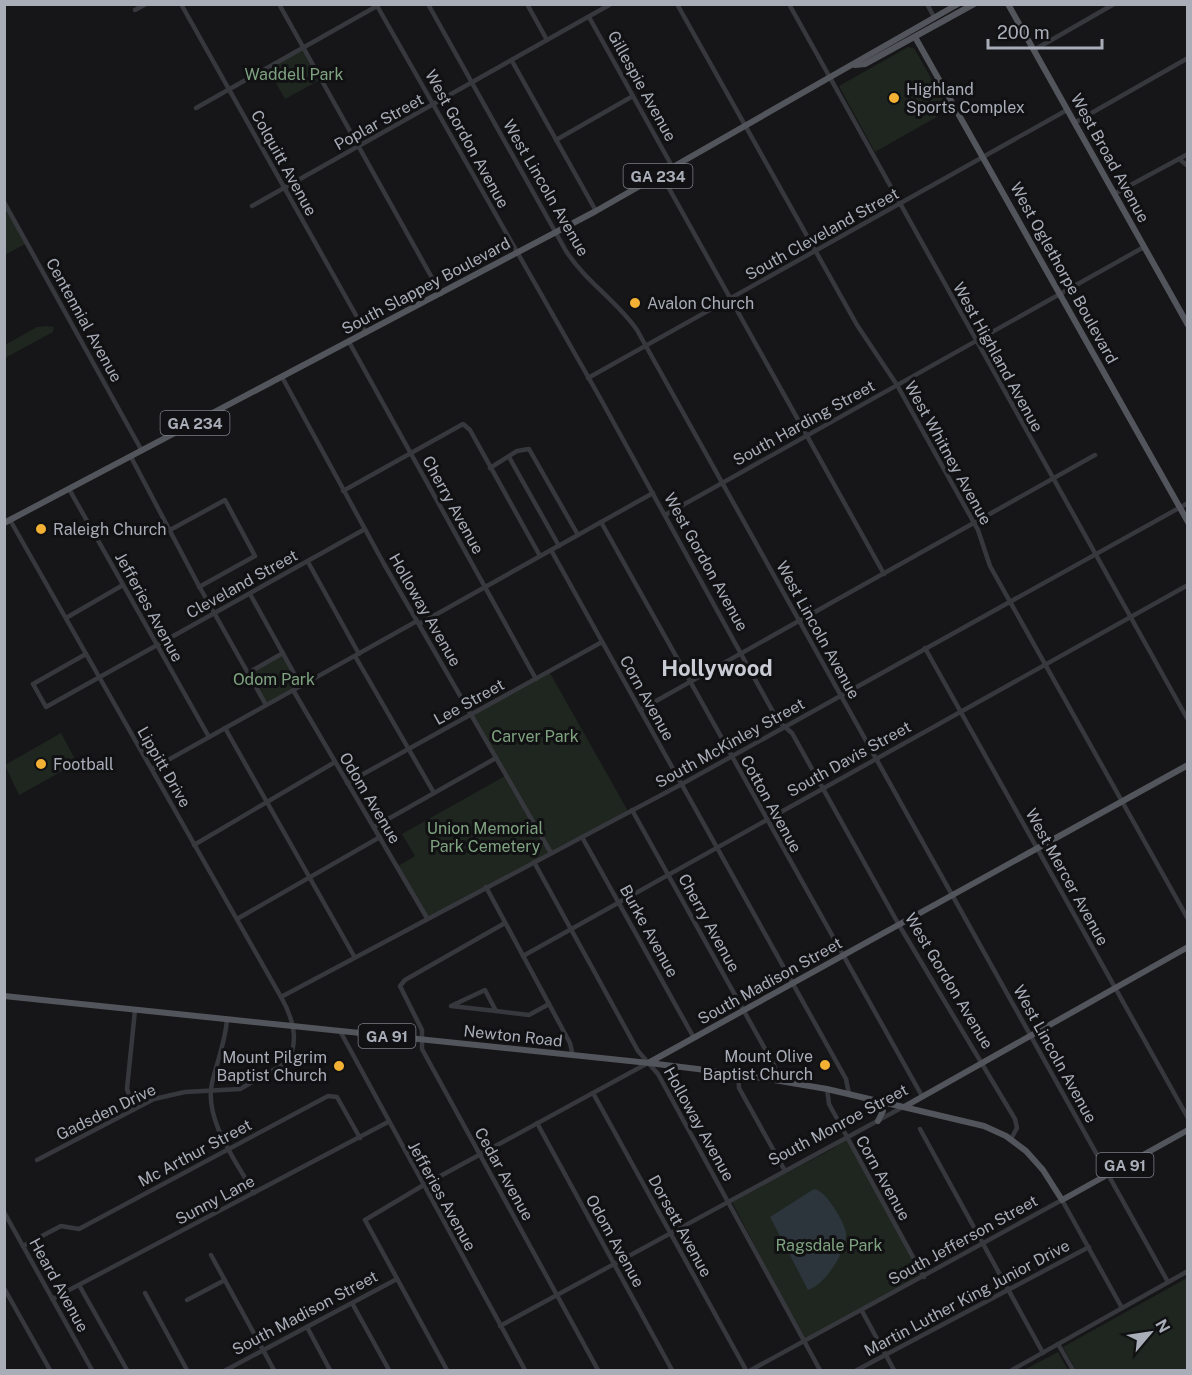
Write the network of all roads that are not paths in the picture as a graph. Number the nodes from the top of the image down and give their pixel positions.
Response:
1 (146, 4) edge
2 (181, 4) edge
3 (279, 4) edge
4 (428, 4) edge
5 (527, 4) edge
6 (611, 4) edge
7 (677, 4) edge
8 (789, 4) edge
9 (927, 4) edge
10 (958, 4) edge
11 (974, 4) edge
12 (1008, 4) edge
13 (1114, 4) edge
14 (377, 5) edge
15 (603, 6) edge
16 (135, 10) dead end
17 (589, 17) junction
18 (934, 17) junction
19 (922, 24) junction
20 (901, 36) junction
21 (915, 37) junction
22 (547, 40) junction
23 (304, 49) junction
24 (1034, 50) junction
25 (1188, 58) edge
26 (512, 61) junction
27 (855, 64) junction
28 (830, 79) junction
29 (473, 83) junction
30 (230, 90) junction
31 (633, 96) junction
32 (433, 106) junction
33 (196, 108) dead end
34 (1067, 110) junction
35 (1074, 123) junction
36 (746, 127) junction
37 (556, 140) junction
38 (358, 147) junction
39 (1188, 154) edge
40 (984, 157) junction
41 (1179, 159) junction
42 (1188, 166) edge
43 (673, 168) junction
44 (662, 174) junction
45 (285, 188) junction
46 (1114, 194) junction
47 (4, 202) edge
48 (900, 205) junction
49 (252, 206) dead end
50 (596, 211) junction
51 (556, 233) junction
52 (1144, 247) junction
53 (816, 253) junction
54 (517, 254) junction
55 (441, 294) junction
56 (1060, 294) junction
57 (731, 299) junction
58 (1188, 325) edge
59 (366, 333) junction
60 (976, 341) junction
61 (349, 342) junction
62 (645, 345) junction
63 (282, 377) junction
64 (588, 378) junction
65 (897, 385) junction
66 (806, 435) junction
67 (142, 451) junction
68 (411, 453) junction
69 (1095, 455) dead end
70 (131, 457) junction
71 (509, 457) junction
72 (490, 468) junction
73 (1053, 479) junction
74 (722, 482) junction
75 (69, 489) junction
76 (343, 490) junction
77 (653, 493) junction
78 (1188, 503) edge
79 (1179, 508) junction
80 (665, 515) junction
81 (7, 521) edge
82 (601, 522) junction
83 (1188, 522) edge
84 (974, 524) junction
85 (365, 529) junction
86 (170, 530) junction
87 (578, 535) junction
88 (559, 546) junction
89 (551, 550) junction
90 (1095, 554) junction
91 (540, 556) junction
92 (308, 562) junction
93 (884, 574) junction
94 (123, 585) junction
95 (1188, 585) edge
96 (199, 587) junction
97 (485, 587) junction
98 (250, 594) junction
99 (1010, 601) junction
100 (214, 613) junction
101 (1130, 616) junction
102 (66, 618) junction
103 (799, 621) junction
104 (418, 623) junction
105 (602, 642) junction
106 (157, 645) junction
107 (925, 648) junction
108 (283, 653) junction
109 (86, 654) junction
110 (741, 654) junction
111 (357, 655) junction
112 (1045, 663) junction
113 (248, 672) junction
114 (99, 678) junction
115 (536, 679) junction
116 (690, 682) junction
117 (301, 686) junction
118 (293, 690) junction
119 (840, 695) junction
120 (266, 705) junction
121 (640, 710) junction
122 (960, 711) junction
123 (471, 715) junction
124 (1188, 720) edge
125 (786, 726) junction
126 (225, 728) junction
127 (209, 737) junction
128 (408, 749) junction
129 (731, 756) junction
130 (496, 758) junction
131 (876, 758) junction
132 (335, 762) junction
133 (1188, 765) edge
134 (152, 769) junction
135 (347, 783) junction
136 (682, 784) junction
137 (822, 788) junction
138 (434, 793) junction
139 (1122, 801) junction
140 (266, 803) junction
141 (632, 810) junction
142 (766, 820) junction
143 (374, 827) junction
144 (380, 837) junction
145 (582, 837) junction
146 (194, 845) junction
147 (717, 847) junction
148 (1037, 848) junction
149 (551, 853) junction
150 (534, 862) junction
151 (668, 874) junction
152 (309, 878) junction
153 (486, 887) junction
154 (953, 896) junction
155 (619, 902) junction
156 (426, 918) junction
157 (237, 919) junction
158 (1188, 919) edge
159 (505, 923) junction
160 (899, 925) junction
161 (571, 929) junction
162 (1188, 946) edge
163 (354, 956) junction
164 (523, 956) junction
165 (843, 956) junction
166 (792, 983) junction
167 (1114, 988) junction
168 (4, 996) edge
169 (281, 997) junction
170 (549, 1004) junction
171 (135, 1010) junction
172 (744, 1010) junction
173 (496, 1011) junction
174 (227, 1020) junction
175 (293, 1026) junction
176 (340, 1031) junction
177 (1030, 1035) junction
178 (694, 1038) junction
179 (422, 1039) junction
180 (573, 1056) junction
181 (982, 1062) junction
182 (649, 1063) junction
183 (738, 1074) junction
184 (778, 1080) junction
185 (826, 1089) junction
186 (211, 1091) junction
187 (593, 1093) junction
188 (849, 1094) junction
189 (925, 1094) junction
190 (872, 1100) junction
191 (903, 1107) junction
192 (134, 1108) junction
193 (930, 1113) junction
194 (1188, 1118) edge
195 (878, 1121) junction
196 (388, 1122) junction
197 (537, 1123) junction
198 (920, 1129) dead end
199 (1188, 1130) edge
200 (848, 1137) junction
201 (360, 1138) junction
202 (1011, 1139) junction
203 (230, 1148) junction
204 (480, 1155) junction
205 (37, 1160) dead end
206 (784, 1169) junction
207 (1108, 1174) junction
208 (423, 1186) junction
209 (254, 1193) junction
210 (1062, 1200) junction
211 (727, 1201) junction
212 (4, 1212) edge
213 (670, 1232) junction
214 (983, 1244) junction
215 (23, 1246) junction
216 (1089, 1247) junction
217 (211, 1255) dead end
218 (613, 1263) junction
219 (1188, 1271) edge
220 (924, 1277) junction
221 (397, 1278) junction
222 (225, 1280) junction
223 (1168, 1282) junction
224 (80, 1285) junction
225 (4, 1288) edge
226 (1009, 1291) junction
227 (145, 1293) dead end
228 (556, 1295) junction
229 (52, 1299) junction
230 (187, 1300) dead end
231 (352, 1303) junction
232 (1122, 1308) junction
233 (862, 1311) junction
234 (500, 1326) junction
235 (307, 1328) junction
236 (804, 1342) junction
237 (1058, 1344) junction
238 (263, 1351) junction
239 (1043, 1353) junction
240 (886, 1355) junction
241 (50, 1371) edge
242 (92, 1371) edge
243 (127, 1371) edge
244 (187, 1371) edge
245 (226, 1371) edge
246 (274, 1371) edge
247 (330, 1371) edge
248 (389, 1371) edge
249 (447, 1371) edge
250 (525, 1371) edge
251 (598, 1371) edge
252 (672, 1371) edge
253 (746, 1371) edge
254 (751, 1371) edge
255 (820, 1371) edge
256 (857, 1371) edge
257 (894, 1371) edge
258 (1012, 1371) edge
259 (1072, 1371) edge

1 - 16 street
2 - 30 street, Colquitt Avenue
3 - 23 street
4 - 29 street, West Lincoln Avenue
5 - 22 street
6 - 15 street, Poplar Street
7 - 36 street, West Whitney Avenue
8 - 28 street, West Highland Avenue
9 - 18 street
10 - 18 main road, South Slappey Boulevard
11 - 21 main road, South Slappey Boulevard
12 - 24 main road, West Broad Avenue
13 - 24 street
14 - 23 street
14 - 32 street, West Gordon Avenue
15 - 17 street, Poplar Street
17 - 22 street, Poplar Street
17 - 31 street, Gillespie Avenue
18 - 19 main road, South Slappey Boulevard
19 - 20 main road, South Slappey Boulevard / GA 234
19 - 21 main road
20 - 21 main road
20 - 27 main road, South Slappey Boulevard / GA 234
21 - 27 main road, South Slappey Boulevard / GA 234
21 - 40 main road, West Oglethorpe Boulevard
22 - 26 street, Poplar Street
23 - 30 street
23 - 38 street
24 - 34 main road, West Broad Avenue
25 - 35 street
26 - 29 street, Poplar Street
26 - 37 street
27 - 28 main road, South Slappey Boulevard / GA 234
28 - 36 main road, South Slappey Boulevard / GA 234
28 - 48 street, West Highland Avenue
29 - 32 street, Poplar Street
29 - 51 street, West Lincoln Avenue
30 - 33 street
30 - 45 street, Colquitt Avenue
31 - 37 street
31 - 43 street, Gillespie Avenue
32 - 38 street, Poplar Street
32 - 54 street, West Gordon Avenue
34 - 35 main road, West Broad Avenue
34 - 40 street, South Cleveland Street
35 - 46 main road, West Broad Avenue
36 - 43 main road, South Slappey Boulevard / GA 234
36 - 53 street, West Whitney Avenue
37 - 50 street
38 - 45 street, Poplar Street
38 - 55 street
39 - 41 street
40 - 48 street, South Cleveland Street
40 - 56 main road, West Oglethorpe Boulevard
41 - 42 street
41 - 46 street
43 - 44 main road, South Slappey Boulevard / GA 234
44 - 50 main road, South Slappey Boulevard / GA 234
44 - 57 street
45 - 49 street, Poplar Street
45 - 59 street, Colquitt Avenue
46 - 52 main road, West Broad Avenue
47 - 67 street, Centennial Avenue
48 - 53 street, South Cleveland Street
48 - 60 street, West Highland Avenue
50 - 51 main road, South Slappey Boulevard / GA 234
51 - 54 main road, South Slappey Boulevard / GA 234
51 - 62 street, West Lincoln Avenue
52 - 56 street, South Harding Street
52 - 58 main road, West Broad Avenue
53 - 57 street, South Cleveland Street
53 - 65 street, West Whitney Avenue
54 - 55 main road, South Slappey Boulevard / GA 234
54 - 64 street, West Gordon Avenue
55 - 59 main road, South Slappey Boulevard / GA 234
56 - 60 street, South Harding Street
56 - 79 main road, West Oglethorpe Boulevard
57 - 62 street, South Cleveland Street
57 - 66 street
59 - 61 main road, South Slappey Boulevard / GA 234
60 - 65 street, South Harding Street
60 - 73 street, West Highland Avenue
61 - 63 main road, South Slappey Boulevard / GA 234
61 - 68 street, Cherry Avenue
62 - 64 street, South Cleveland Street
62 - 74 street, West Lincoln Avenue
63 - 67 main road, South Slappey Boulevard / GA 234
63 - 76 street, Holloway Avenue
64 - 77 street, West Gordon Avenue
65 - 66 street, South Harding Street
65 - 84 street, West Whitney Avenue
66 - 74 street, South Harding Street
66 - 93 street
67 - 70 main road, South Slappey Boulevard / GA 234
68 - 72 street
68 - 76 street
68 - 97 street, Cherry Avenue
69 - 73 street
70 - 75 main road, South Slappey Boulevard / GA 234
70 - 86 street
71 - 72 street
71 - 87 street
71 - 88 street
72 - 91 street
73 - 84 street
73 - 90 street, West Highland Avenue
74 - 80 street, South Harding Street
74 - 103 street, West Lincoln Avenue
75 - 81 main road, South Slappey Boulevard / GA 234
75 - 94 street, Jefferies Avenue
76 - 85 street, Holloway Avenue
77 - 80 street, West Gordon Avenue
77 - 82 street
78 - 79 street, South McKinley Street
79 - 83 main road, West Oglethorpe Boulevard
79 - 90 street, South McKinley Street
80 - 110 street, West Gordon Avenue
81 - 102 street, Lippitt Drive
82 - 87 street
82 - 116 street, Cotton Avenue
84 - 93 street
84 - 99 street, West Whitney Avenue
85 - 92 street, Cleveland Street
85 - 104 street, Holloway Avenue
86 - 96 street
86 - 96 street
87 - 88 street
88 - 89 street
89 - 91 street
89 - 105 street, Corn Avenue
90 - 99 street, South McKinley Street
90 - 101 street, West Highland Avenue
91 - 97 street
92 - 98 street, Cleveland Street
92 - 111 street
93 - 103 street
94 - 102 street
94 - 106 street, Jefferies Avenue
95 - 101 street, South Davis Street
96 - 100 street
97 - 104 street
97 - 115 street, Cherry Avenue
98 - 100 street, Cleveland Street
98 - 108 street
99 - 107 street, South McKinley Street
99 - 112 street, West Whitney Avenue
100 - 106 street, Cleveland Street
100 - 113 street
101 - 112 street, South Davis Street
101 - 124 street, West Highland Avenue
102 - 109 street, Lippitt Drive
103 - 110 street
103 - 119 street, West Lincoln Avenue
104 - 111 street
104 - 123 street, Holloway Avenue
105 - 115 street, Lee Street
105 - 121 street, Corn Avenue
106 - 114 street, Cleveland Street
106 - 127 street, Jefferies Avenue
107 - 119 street, South McKinley Street
107 - 122 street, West Mercer Avenue
108 - 113 street
108 - 117 street
109 - 114 street, Lippitt Drive
109 - 114 street, Cleveland Street
110 - 116 street
110 - 125 street, West Gordon Avenue
111 - 117 street
111 - 128 street
112 - 122 street, South Davis Street
112 - 139 street, West Whitney Avenue
113 - 120 street
114 - 134 street, Lippitt Drive
115 - 123 street, Lee Street
116 - 121 street
116 - 129 street, Cotton Avenue
117 - 118 street
118 - 120 street
118 - 132 street, Odom Avenue
119 - 125 street, South McKinley Street
119 - 131 street, West Lincoln Avenue
120 - 126 street
121 - 136 street, Corn Avenue
122 - 131 street, South Davis Street
122 - 148 street, West Mercer Avenue
123 - 128 street, Lee Street
123 - 130 street, Holloway Avenue
125 - 129 street, South McKinley Street
125 - 137 street, West Gordon Avenue
126 - 127 street
126 - 140 street
127 - 134 street
128 - 135 street, Lee Street
128 - 138 street
129 - 136 street, South McKinley Street
129 - 142 street, Cotton Avenue
130 - 138 street
130 - 149 street, Holloway Avenue
131 - 137 street, South Davis Street
131 - 154 street, West Lincoln Avenue
132 - 135 street, Odom Avenue
132 - 140 street
133 - 139 main road, South Madison Street
134 - 146 street, Lippitt Drive
135 - 143 street, Odom Avenue
136 - 141 street, South McKinley Street
136 - 147 street, Corn Avenue
137 - 142 street, South Davis Street
137 - 160 street, West Gordon Avenue
138 - 143 street
139 - 148 main road, South Madison Street
139 - 158 street, West Whitney Avenue
140 - 146 street
140 - 152 street
141 - 145 street, South McKinley Street
141 - 151 street, Cherry Avenue
142 - 147 street, South Davis Street
142 - 165 street, Cotton Avenue
143 - 144 street, Odom Avenue
144 - 152 street
144 - 156 street, Odom Avenue
145 - 149 street, South McKinley Street
145 - 155 street, Burke Avenue
146 - 157 street, Lippitt Drive
147 - 151 street, South Davis Street
147 - 166 street, Corn Avenue
148 - 154 main road, South Madison Street
148 - 167 street, West Mercer Avenue
149 - 150 street, South McKinley Street
150 - 153 street, South McKinley Street
150 - 161 street, Holloway Avenue
151 - 155 street, South Davis Street
151 - 172 street, Cherry Avenue
152 - 157 street
152 - 163 street
153 - 156 street, South McKinley Street
153 - 159 street
154 - 160 main road, South Madison Street
154 - 177 street, West Lincoln Avenue
155 - 161 street, South Davis Street
155 - 178 street, Burke Avenue
156 - 163 street, South McKinley Street
157 - 169 street, Lippitt Drive
159 - 164 street
159 - 179 street, Cedar Avenue
160 - 165 main road, South Madison Street
160 - 181 street, West Gordon Avenue
161 - 164 street, South Davis Street
161 - 182 street, Holloway Avenue
162 - 167 main road, South Monroe Street
163 - 169 street, South McKinley Street
164 - 170 street
165 - 166 main road, South Madison Street
165 - 189 street, Cotton Avenue
166 - 172 main road, South Madison Street
166 - 188 street, Corn Avenue
167 - 177 main road, South Monroe Street
167 - 194 street, West Mercer Avenue
168 - 171 main road, Newton Road / GA 91
169 - 175 street, Lippitt Drive
170 - 173 street
170 - 180 street
171 - 174 main road, Newton Road / GA 91
171 - 192 street
172 - 178 main road, South Madison Street
172 - 184 street, Cherry Avenue
173 - 173 street
174 - 175 main road, Newton Road / GA 91
174 - 186 street
175 - 176 main road, Newton Road / GA 91
175 - 186 street, Gadsden Drive
176 - 179 main road, Newton Road / GA 91
176 - 196 street, Jefferies Avenue
177 - 181 main road, South Monroe Street
177 - 207 street, West Lincoln Avenue
178 - 182 main road, South Madison Street
179 - 180 main road, Newton Road / GA 91
179 - 204 street, Cedar Avenue
180 - 182 main road, Newton Road / GA 91
181 - 189 main road, South Monroe Street
181 - 202 street, West Gordon Avenue
182 - 183 main road, Newton Road / GA 91
182 - 187 street, South Madison Street
182 - 211 street, Holloway Avenue
183 - 184 main road, Newton Road / GA 91
183 - 206 street
184 - 185 main road, Newton Road / GA 91
185 - 188 main road, Newton Road / GA 91
185 - 200 street, Corn Avenue
186 - 192 street, Gadsden Drive
186 - 203 street
187 - 197 street, South Madison Street
187 - 213 street, Dorsett Avenue
188 - 190 main road, Newton Road / GA 91
189 - 191 main road, South Monroe Street
189 - 193 main road
190 - 191 main road, Newton Road / GA 91
190 - 195 main road
191 - 193 main road, Newton Road / GA 91
191 - 195 street, South Monroe Street
192 - 205 street, Gadsden Drive
193 - 202 main road, Newton Road / GA 91
195 - 200 street, South Monroe Street
196 - 201 street, Sunny Lane
196 - 208 street, Jefferies Avenue
197 - 204 street, South Madison Street
197 - 218 street, Odom Avenue
198 - 214 street
199 - 207 main road, South Jefferson Street / GA 91
200 - 206 street, South Monroe Street
200 - 220 street, Corn Avenue
201 - 203 street, Mc Arthur Street
201 - 209 street, Sunny Lane
202 - 210 main road, GA 91
203 - 209 street
203 - 215 street, Mc Arthur Street
204 - 208 street, South Madison Street
204 - 228 street, Cedar Avenue
206 - 211 street, South Monroe Street
207 - 210 main road, South Jefferson Street / GA 91
207 - 223 street, West Lincoln Avenue
208 - 221 street, South Madison Street
208 - 234 street, Jefferies Avenue
209 - 224 street, Sunny Lane
210 - 214 street, South Jefferson Street
210 - 216 street
211 - 213 street, South Monroe Street
211 - 236 street, Holloway Avenue
212 - 215 street, Heard Avenue
213 - 218 street, South Monroe Street
213 - 253 street, Dorsett Avenue
214 - 220 street, South Jefferson Street
214 - 226 street
215 - 229 street, Heard Avenue
216 - 226 street, Martin Luther King Junior Drive
216 - 232 street
217 - 222 street
218 - 228 street, South Monroe Street
218 - 252 street, Odom Avenue
219 - 223 street
220 - 233 street, South Jefferson Street
221 - 231 street, South Madison Street
221 - 249 street
222 - 230 street
222 - 238 street
223 - 232 street
224 - 229 street, Sunny Lane
224 - 243 street
225 - 241 street
226 - 239 street
226 - 240 street, Martin Luther King Junior Drive
227 - 244 street
228 - 234 street, South Monroe Street
228 - 251 street, Cedar Avenue
229 - 242 street, Heard Avenue
231 - 235 street, South Madison Street
231 - 248 street
232 - 237 street
233 - 236 street, South Jefferson Street
233 - 240 street
234 - 250 street, Jefferies Avenue
235 - 238 street, South Madison Street
235 - 247 street
236 - 254 street, South Jefferson Street
236 - 255 street, Holloway Avenue
237 - 239 street
237 - 259 street
238 - 245 street, South Madison Street
238 - 246 street
239 - 258 street
240 - 256 street, Martin Luther King Junior Drive
240 - 257 street

